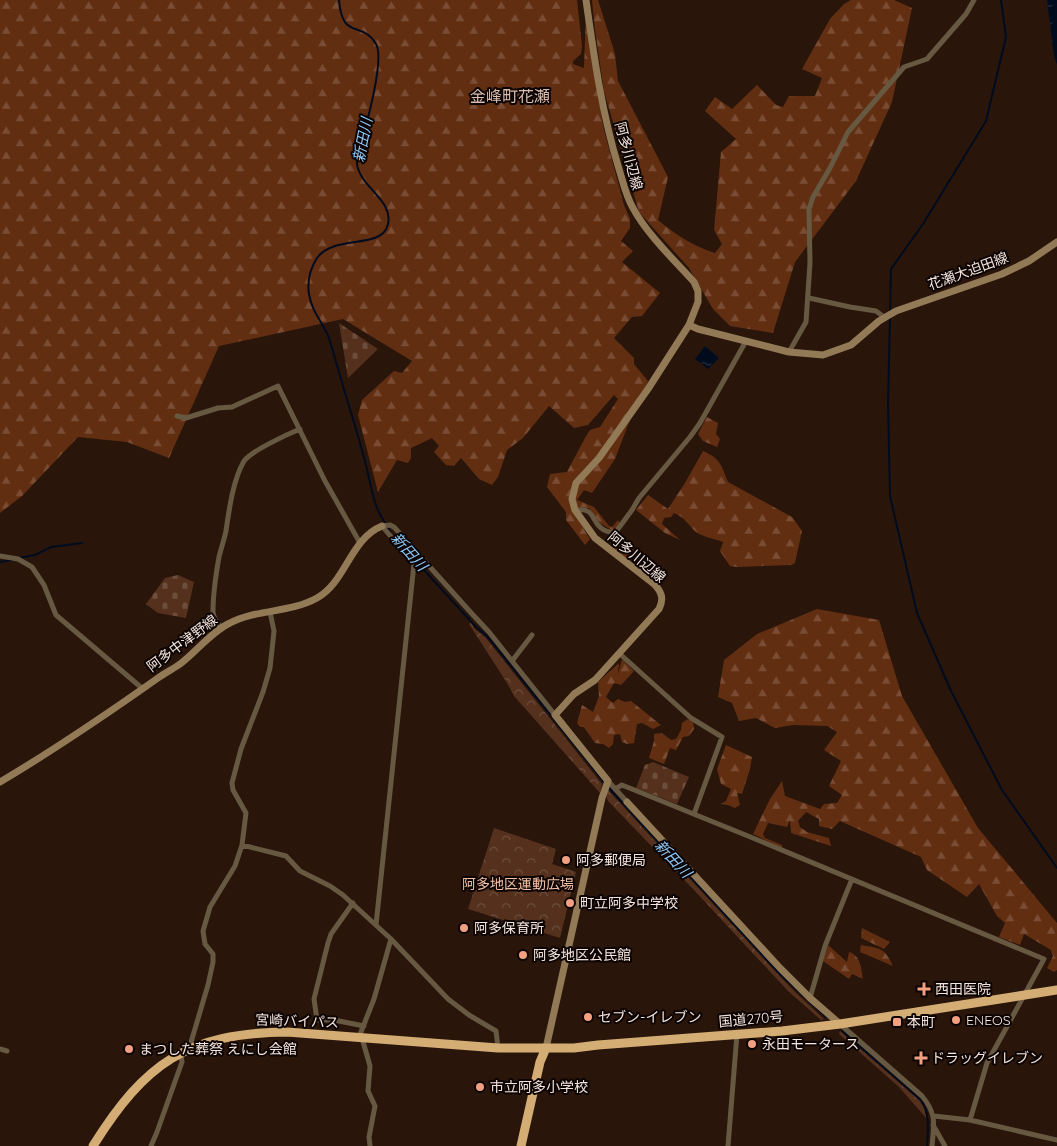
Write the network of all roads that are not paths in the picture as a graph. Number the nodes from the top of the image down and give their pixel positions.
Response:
1 (586, 0) edge
2 (974, 0) edge
3 (1057, 242) edge
4 (809, 298) junction
5 (884, 317) junction
6 (689, 325) junction
7 (746, 341) junction
8 (789, 352) junction
9 (177, 416) dead end
10 (300, 428) junction
11 (575, 510) junction
12 (385, 526) junction
13 (360, 544) junction
14 (0, 556) edge
15 (270, 612) junction
16 (221, 628) junction
17 (532, 635) dead end
18 (620, 654) junction
19 (512, 661) junction
20 (143, 689) junction
21 (555, 715) junction
22 (0, 782) edge
23 (607, 784) junction
24 (615, 789) junction
25 (627, 802) joint
26 (694, 814) junction
27 (242, 845) junction
28 (852, 879) junction
29 (353, 903) junction
30 (376, 925) junction
31 (391, 939) junction
32 (1057, 990) edge
33 (1025, 995) junction
34 (810, 998) junction
35 (840, 1024) junction
36 (364, 1026) junction
37 (737, 1034) junction
38 (361, 1038) junction
39 (498, 1048) junction
40 (546, 1048) junction
41 (0, 1049) edge
42 (7, 1051) dead end
43 (185, 1051) junction
44 (934, 1116) junction
45 (970, 1120) junction
46 (934, 1125) junction
47 (1057, 1140) edge
48 (93, 1146) edge
49 (150, 1146) edge
50 (370, 1146) edge
51 (521, 1146) edge
52 (728, 1146) edge
53 (932, 1146) edge
54 (945, 1146) edge

1 - 6 main road, 阿多川辺線
2 - 4 street
3 - 5 main road, 花瀬大迫田線
4 - 5 street
4 - 8 street
5 - 8 main road, 花瀬大迫田線
6 - 7 main road, 花瀬大迫田線
6 - 11 main road, 阿多川辺線
7 - 8 main road, 花瀬大迫田線
7 - 11 street
9 - 10 street
10 - 13 street
10 - 16 street
11 - 18 main road, 阿多川辺線
12 - 13 main road, 阿多中津野線
12 - 19 street
12 - 30 street
13 - 15 main road, 阿多中津野線
14 - 20 street
15 - 16 main road, 阿多中津野線
15 - 27 street
16 - 20 main road, 阿多中津野線
17 - 19 street
18 - 21 main road, 阿多川辺線
18 - 26 street
19 - 21 street
20 - 22 main road, 阿多中津野線
21 - 23 main road
23 - 24 street
23 - 40 main road
24 - 25 street
24 - 26 street
25 - 34 main road
26 - 28 street
27 - 29 street
27 - 43 street
28 - 33 street
28 - 34 street
29 - 30 street
29 - 36 street
30 - 31 street
31 - 36 street
31 - 39 street
32 - 33 highway, 国道270号
33 - 35 highway, 国道270号
33 - 45 street
34 - 35 main road
35 - 37 highway, 国道270号
35 - 44 street
36 - 38 street
37 - 40 highway, 国道270号
37 - 52 street
38 - 39 highway, 宮崎バイパス
38 - 43 highway, 宮崎バイパス
38 - 50 street
39 - 40 highway, 宮崎バイパス
40 - 51 highway
41 - 42 street
43 - 48 highway, 宮崎バイパス
43 - 49 street
44 - 45 street
44 - 46 street
45 - 47 street
46 - 53 street
46 - 54 street

